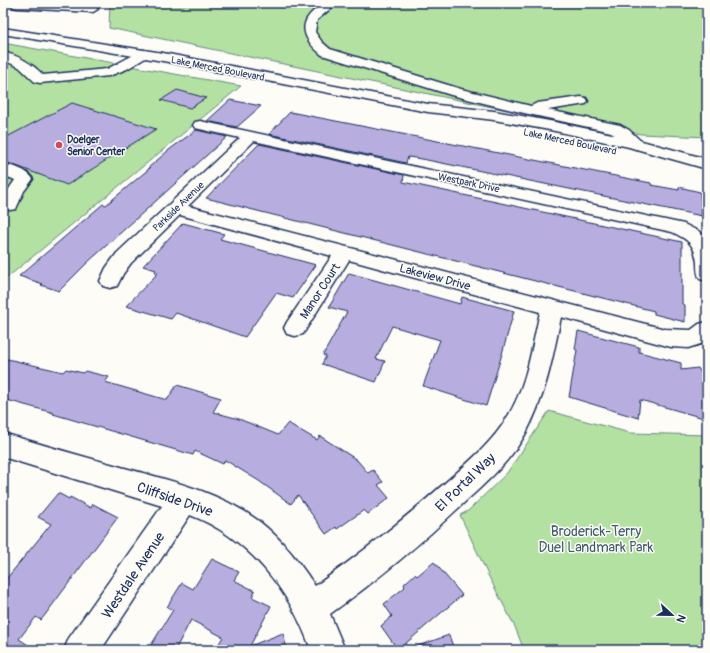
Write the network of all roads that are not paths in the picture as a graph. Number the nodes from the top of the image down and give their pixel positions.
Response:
1 (332, 3) edge
2 (15, 6) edge
3 (93, 10) dead end
4 (4, 32) edge
5 (142, 54) junction
6 (3, 56) edge
7 (581, 101) dead end
8 (432, 108) junction
9 (524, 109) junction
10 (200, 125) dead end
11 (252, 136) junction
12 (636, 144) junction
13 (707, 164) edge
14 (3, 170) edge
15 (707, 176) edge
16 (10, 205) dead end
17 (175, 208) junction
18 (344, 253) junction
19 (707, 274) edge
20 (110, 281) dead end
21 (552, 308) junction
22 (295, 328) dead end
23 (702, 334) edge
24 (3, 445) edge
25 (184, 499) junction
26 (310, 608) junction
27 (81, 650) edge
28 (328, 650) edge

1 - 9 street
2 - 3 street
4 - 5 street, Lake Merced Boulevard
5 - 6 street
5 - 8 street, Lake Merced Boulevard
7 - 9 street
8 - 12 street, Lake Merced Boulevard
8 - 15 street, Lake Merced Boulevard
9 - 12 street
10 - 11 street, Westpark Drive
11 - 17 street, Parkside Avenue
11 - 19 street, Westpark Drive
12 - 13 street, Lake Merced Boulevard
14 - 16 street
17 - 18 street, Lakeview Drive
17 - 20 street, Parkside Avenue
18 - 21 street, Lakeview Drive
18 - 22 street, Manor Court
21 - 23 street, Lakeview Drive
21 - 26 street, El Portal Way
24 - 25 street, Cliffside Drive
25 - 26 street, Cliffside Drive
25 - 27 street, Westdale Avenue
26 - 28 street, Cliffside Drive

